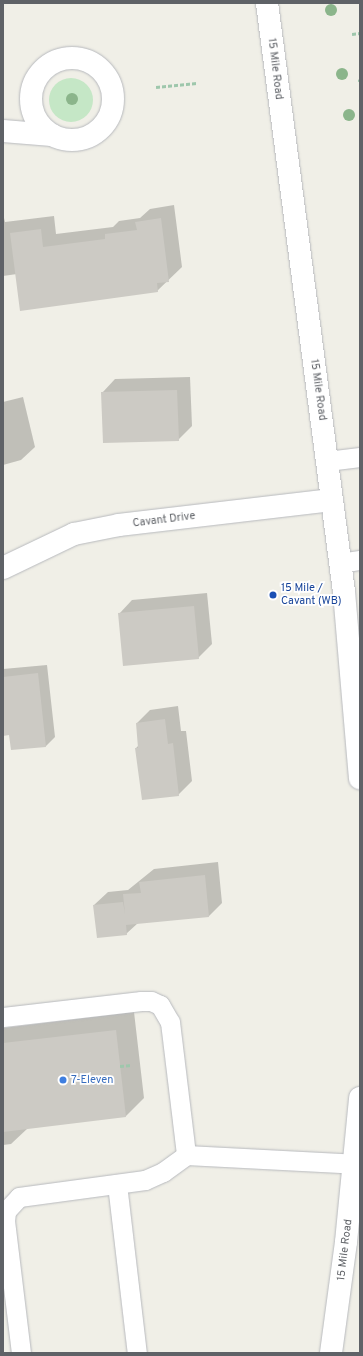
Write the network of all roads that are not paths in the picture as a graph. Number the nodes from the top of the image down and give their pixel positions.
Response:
1 (267, 3) edge
2 (32, 88) junction
3 (3, 126) edge
4 (3, 131) edge
5 (52, 135) junction
6 (360, 457) edge
7 (327, 461) junction
8 (332, 500) junction
9 (350, 562) edge
10 (3, 568) edge
11 (360, 778) edge
12 (3, 1017) edge
13 (360, 1098) edge
14 (186, 1155) junction
15 (357, 1164) edge
16 (117, 1184) junction
17 (21, 1353) edge
18 (137, 1353) edge
19 (331, 1353) edge

1 - 7 main road, 15 Mile Road
2 - 3 main road
2 - 5 main road
2 - 5 main road
4 - 5 main road
6 - 7 lane
7 - 8 main road, 15 Mile Road
8 - 9 main road, 15 Mile Road
8 - 10 main road, Cavant Drive
9 - 11 main road, 15 Mile Road
12 - 14 lane
13 - 15 main road, 15 Mile Road
14 - 15 lane
14 - 16 lane
15 - 19 main road, 15 Mile Road
16 - 17 lane
16 - 18 lane

